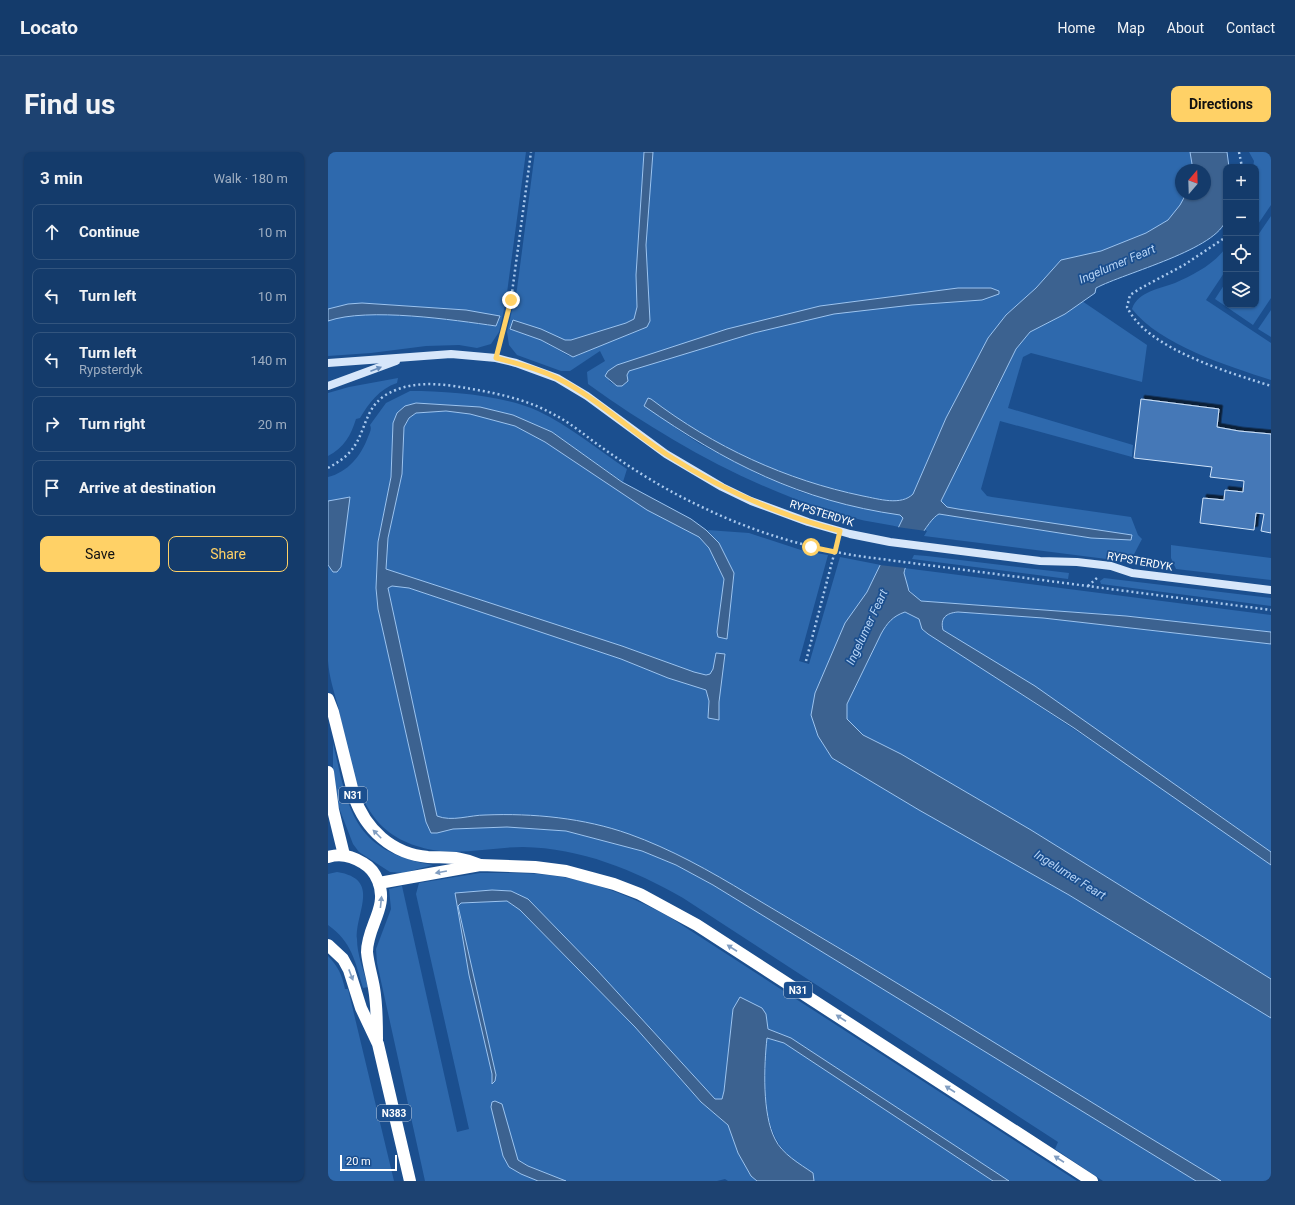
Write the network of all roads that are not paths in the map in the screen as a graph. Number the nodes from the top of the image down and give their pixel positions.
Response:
1 (404, 358) junction
2 (328, 363) edge
3 (328, 386) edge
4 (1271, 590) edge
5 (328, 699) edge
6 (328, 772) edge
7 (344, 855) junction
8 (328, 857) edge
9 (480, 865) junction
10 (379, 883) junction
11 (328, 945) edge
12 (378, 1044) junction
13 (410, 1181) edge
14 (1092, 1181) edge

1 - 2 street, RYPSTERDYK
3 -> 1 street, RYPSTERDYK
1 - 4 street, RYPSTERDYK
9 -> 5 highway, N31
6 - 7 highway
7 - 8 highway, N383
7 - 10 highway, N383
9 -> 10 highway, N31
14 -> 9 highway, N31
12 -> 10 highway, N383
11 -> 12 highway, N383
12 - 13 highway, N383

